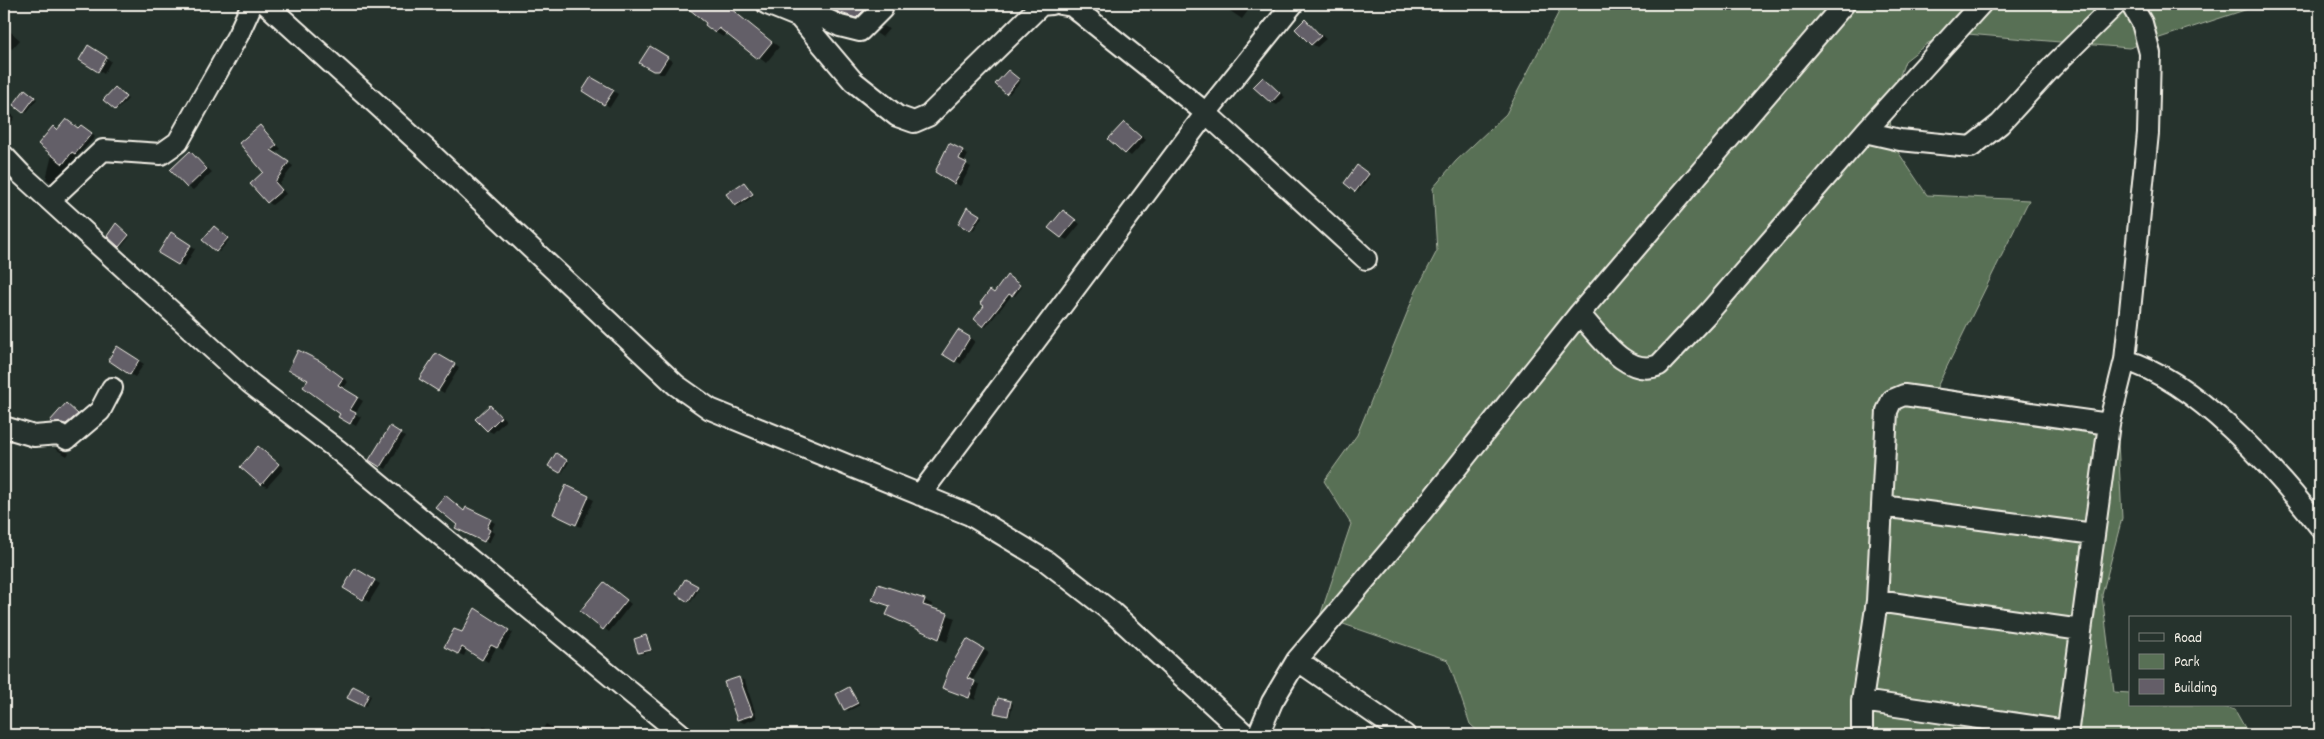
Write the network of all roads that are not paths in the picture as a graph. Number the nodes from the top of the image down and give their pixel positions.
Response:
1 (252, 4) edge
2 (266, 4) edge
3 (767, 4) edge
4 (1051, 4) edge
5 (1060, 4) edge
6 (1293, 4) edge
7 (1844, 4) edge
8 (1981, 4) edge
9 (2116, 4) edge
10 (2131, 4) edge
11 (882, 9) dead end
12 (799, 17) junction
13 (1206, 113) junction
14 (1865, 132) junction
15 (4, 156) edge
16 (12, 177) edge
17 (50, 200) junction
18 (1366, 259) dead end
19 (1580, 314) junction
20 (2125, 360) junction
21 (112, 388) dead end
22 (2110, 424) junction
23 (4, 427) edge
24 (920, 495) junction
25 (1882, 506) junction
26 (2320, 527) edge
27 (2094, 534) junction
28 (1877, 601) junction
29 (2081, 630) junction
30 (1297, 660) junction
31 (1862, 701) junction
32 (2067, 733) edge
33 (682, 735) edge
34 (1246, 735) edge
35 (1258, 735) edge
36 (1405, 735) edge
37 (1862, 735) edge

1 - 17 street
2 - 24 street
3 - 12 street
4 - 12 street
5 - 13 street
6 - 13 street
7 - 19 street
8 - 14 street
9 - 14 street
10 - 20 street
11 - 12 street
13 - 18 street
13 - 24 street
14 - 19 street
15 - 16 street
16 - 17 street
17 - 33 street
19 - 30 street
20 - 22 street
20 - 26 street
21 - 23 street
22 - 25 street
22 - 27 street
24 - 34 street
25 - 27 street
25 - 28 street
27 - 29 street
28 - 29 street
28 - 31 street
29 - 32 street
30 - 35 street
30 - 36 street
31 - 32 street
31 - 37 street

